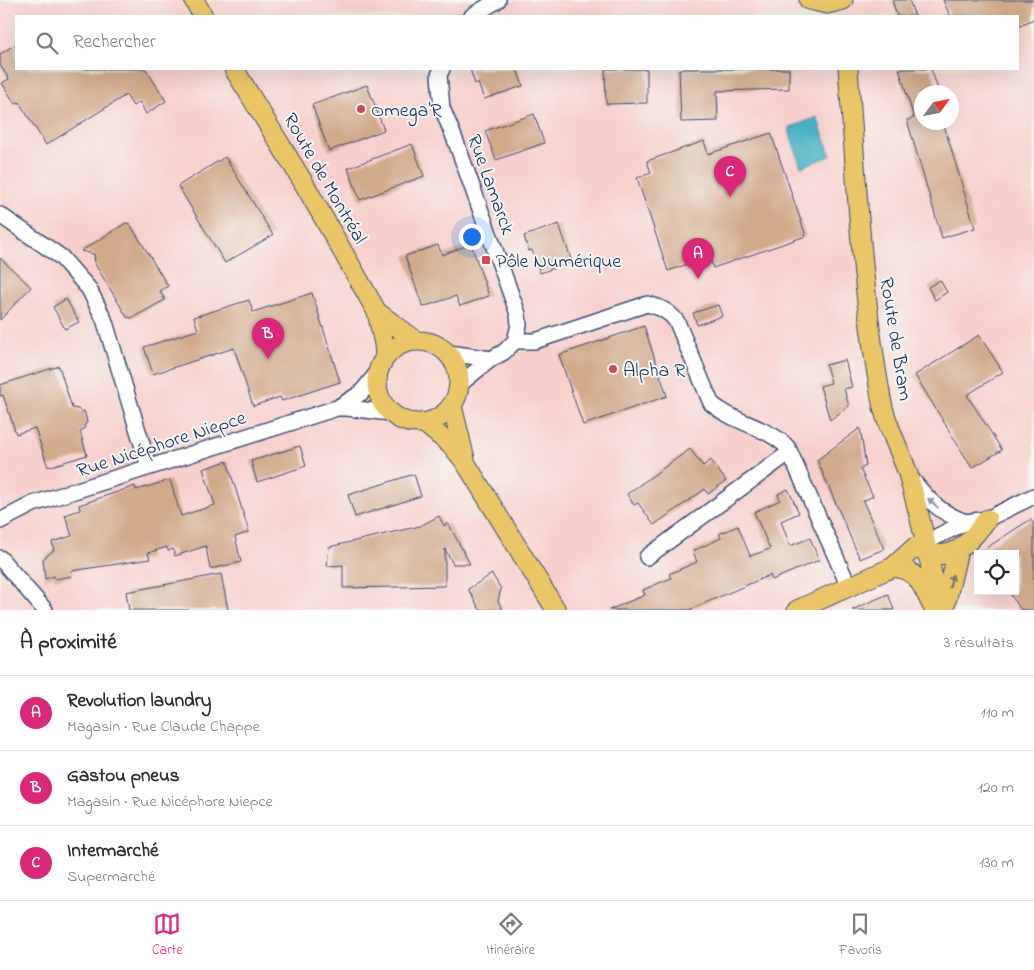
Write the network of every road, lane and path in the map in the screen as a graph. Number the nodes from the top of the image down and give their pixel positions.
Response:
1 (194, 0) edge
2 (498, 0) edge
3 (843, 0) edge
4 (850, 0) edge
5 (816, 6) edge
6 (202, 15) edge
7 (474, 15) edge
8 (848, 15) edge
9 (235, 70) edge
10 (442, 70) edge
11 (848, 70) edge
12 (0, 215) edge
13 (377, 312) junction
14 (415, 340) junction
15 (515, 341) junction
16 (448, 354) junction
17 (491, 359) junction
18 (381, 365) junction
19 (460, 384) junction
20 (452, 406) junction
21 (883, 406) junction
22 (337, 408) junction
23 (391, 413) junction
24 (424, 423) junction
25 (790, 452) junction
26 (465, 462) junction
27 (150, 467) junction
28 (907, 473) junction
29 (1034, 496) edge
30 (987, 519) junction
31 (0, 521) edge
32 (966, 522) junction
33 (923, 548) junction
34 (958, 551) junction
35 (647, 557) dead end
36 (0, 558) edge
37 (893, 567) junction
38 (849, 587) junction
39 (804, 609) edge
40 (44, 610) edge
41 (556, 610) edge
42 (935, 610) edge
43 (939, 610) edge
44 (944, 610) edge

1 - 6 main road
2 - 7 street
3 - 5 main road
4 - 8 main road
9 - 13 main road, Route de Montréal
10 - 15 street, Rue Lamarck
11 - 21 main road, Route de Bram
12 - 27 street
13 - 14 main road, Route de Montréal
13 - 18 main road, Route de Montréal
14 - 16 main road
14 - 18 main road
15 - 17 street
15 - 25 street
16 - 17 street
16 - 19 main road
17 - 19 street
18 - 22 street, Rue Nicéphore Niepce
18 - 23 main road
19 - 20 main road
20 - 24 main road
20 - 26 main road
21 - 28 main road, Route de Bram
21 - 33 main road
22 - 23 street, Rue Nicéphore Niepce
22 - 27 street, Rue Nicéphore Niepce
23 - 24 main road
24 - 26 main road
25 - 35 street
25 - 38 street
26 - 41 main road
27 - 31 street, Rue Nicéphore Niepce
32 -> 28 street
28 - 33 main road, Route de Bram
29 - 30 street
30 - 32 street
30 - 34 main road
32 - 33 street
33 - 34 main road
33 - 37 main road
33 - 43 main road, Route de Bram
44 -> 34 main road
36 - 40 street
37 - 38 main road
37 - 42 main road
38 - 39 main road

